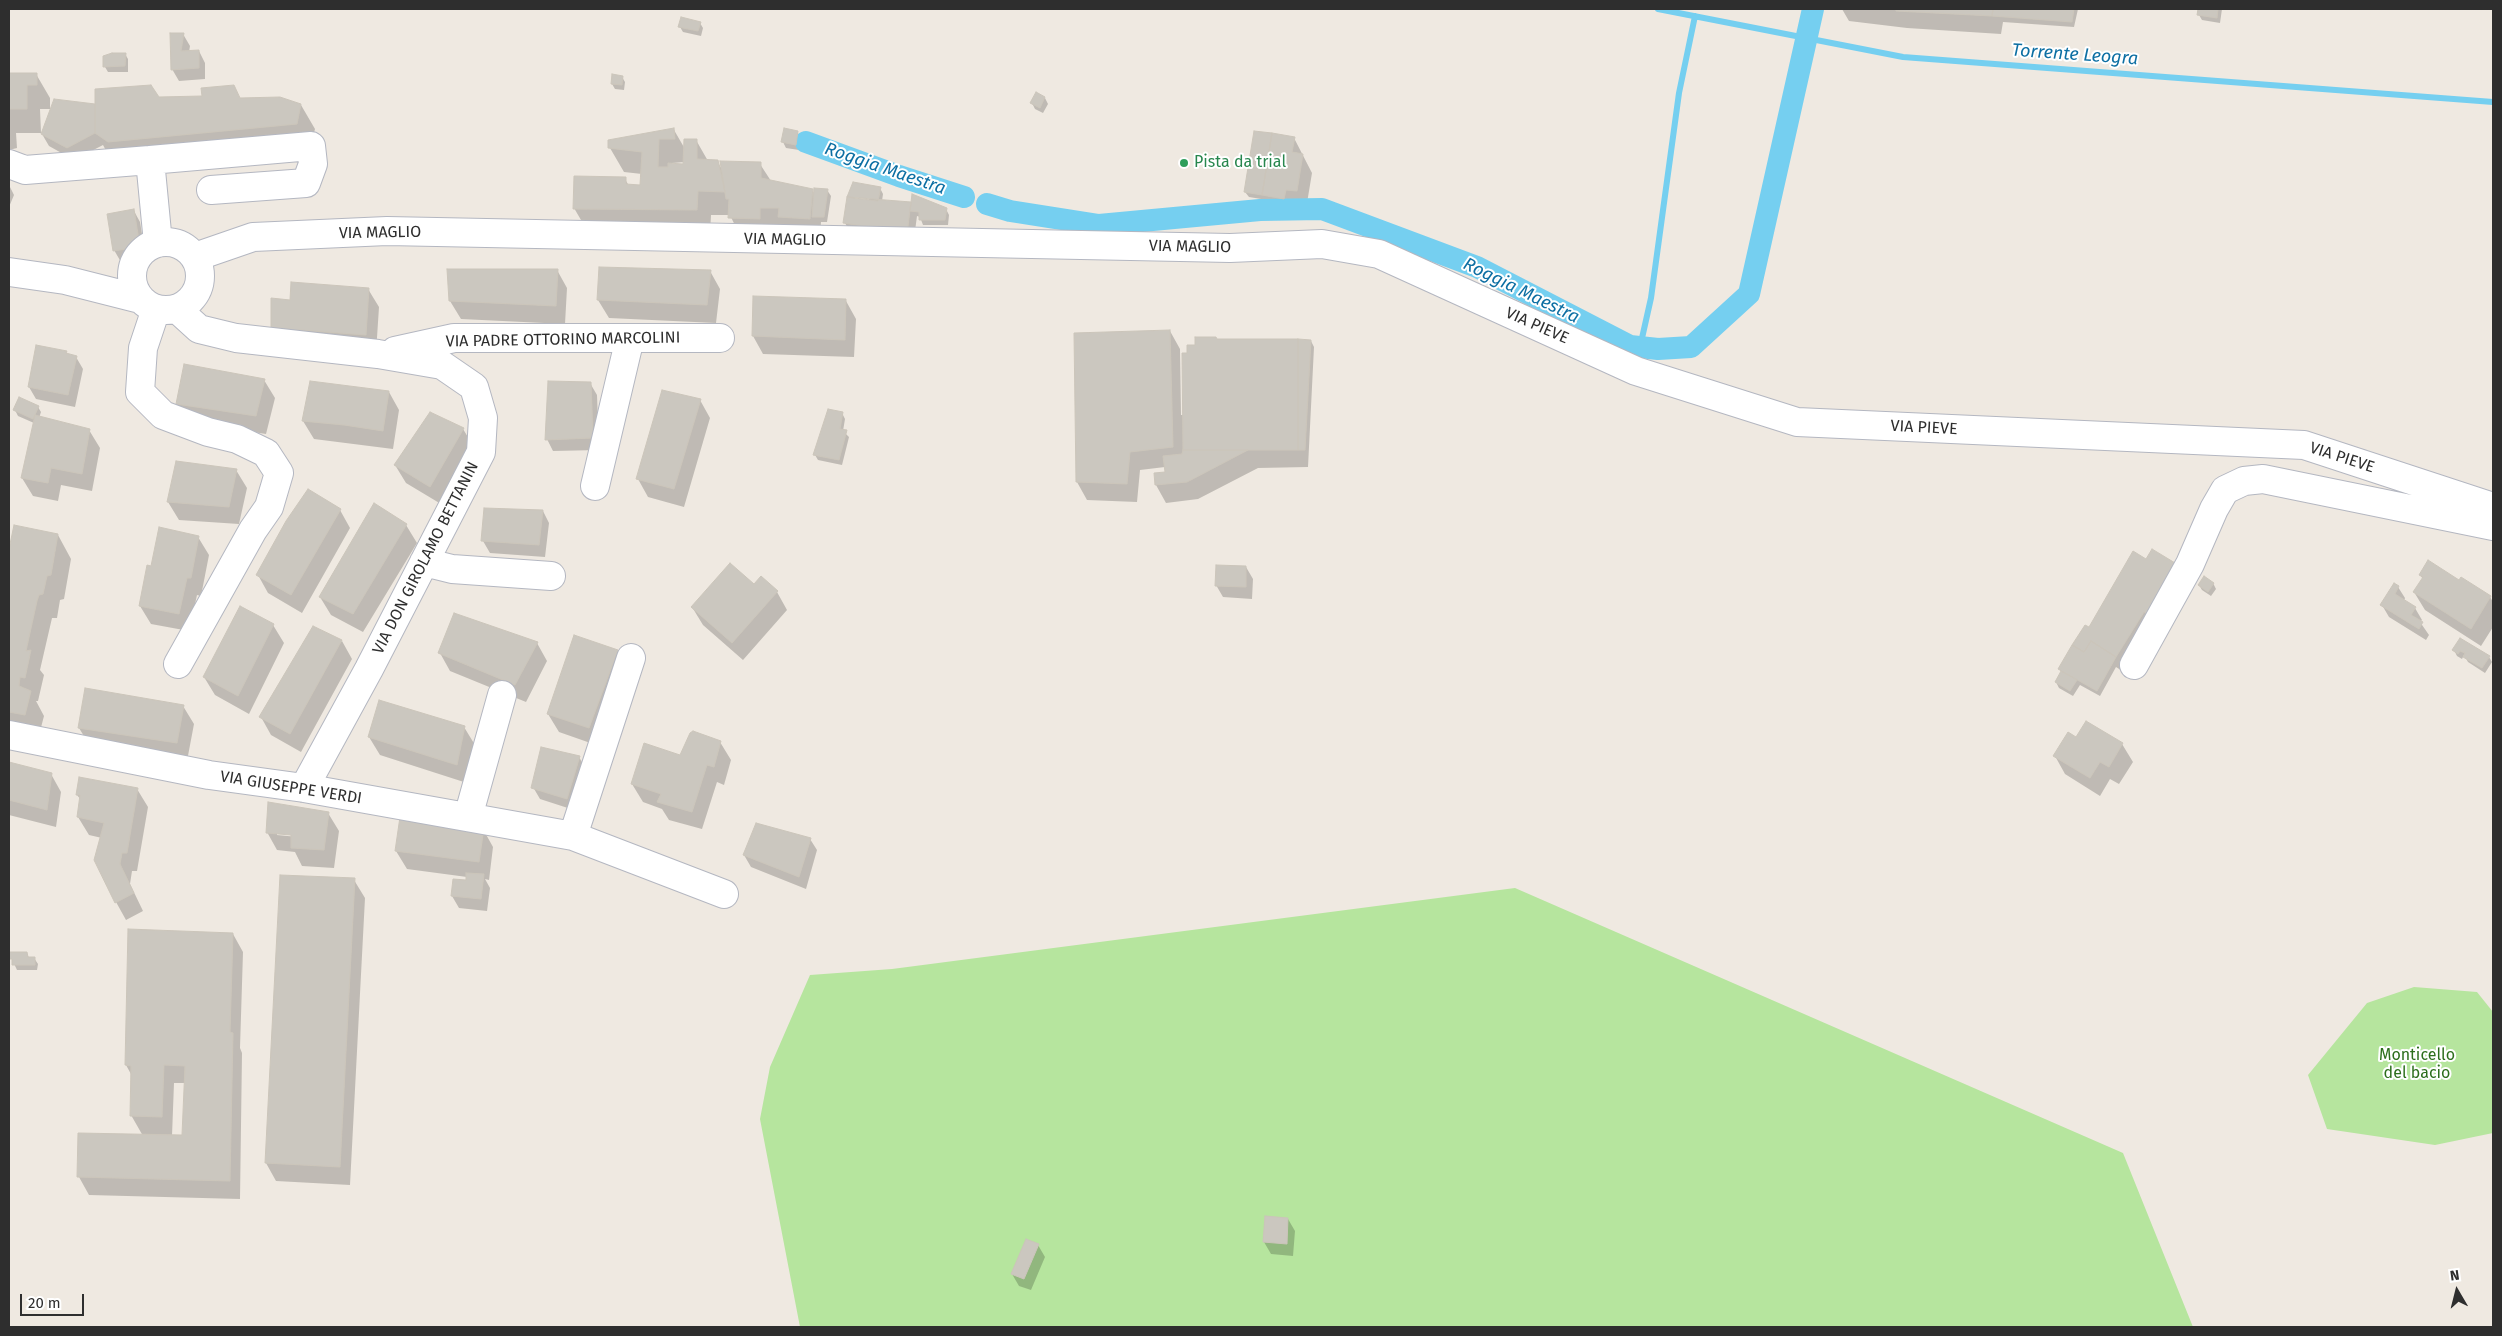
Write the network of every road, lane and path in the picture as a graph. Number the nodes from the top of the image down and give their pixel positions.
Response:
1 (150, 160) junction
2 (9, 164) edge
3 (211, 190) dead end
4 (158, 243) junction
5 (1378, 254) joint
6 (194, 257) junction
7 (133, 265) junction
8 (9, 272) edge
9 (65, 280) junction
10 (158, 306) junction
11 (630, 338) junction
12 (720, 338) dead end
13 (378, 354) junction
14 (595, 486) dead end
15 (2493, 507) edge
16 (2493, 526) edge
17 (424, 562) junction
18 (551, 576) dead end
19 (631, 658) dead end
20 (178, 664) dead end
21 (2134, 665) dead end
22 (502, 695) dead end
23 (9, 735) edge
24 (304, 788) junction
25 (468, 818) junction
26 (573, 836) junction
27 (724, 894) dead end

1 - 2 street
1 - 3 street
1 - 4 street
4 - 6 street
4 - 7 street
5 - 6 street, VIA MAGLIO
5 - 15 street, VIA PIEVE
6 - 10 street
7 - 9 street
7 - 10 street
8 - 9 street
9 - 10 street
10 - 13 street, VIA DON GIROLAMO BETTANIN
10 - 20 street
11 - 12 street, VIA PADRE OTTORINO MARCOLINI
11 - 13 street, VIA PADRE OTTORINO MARCOLINI
11 - 14 street
13 - 17 street, VIA DON GIROLAMO BETTANIN
16 - 21 street, VIA PIEVE
17 - 18 street
17 - 24 street, VIA DON GIROLAMO BETTANIN
19 - 26 street
22 - 25 street
23 - 24 street, VIA GIUSEPPE VERDI
24 - 25 street, VIA GIUSEPPE VERDI
25 - 26 street, VIA GIUSEPPE VERDI
26 - 27 street, VIA GIUSEPPE VERDI

